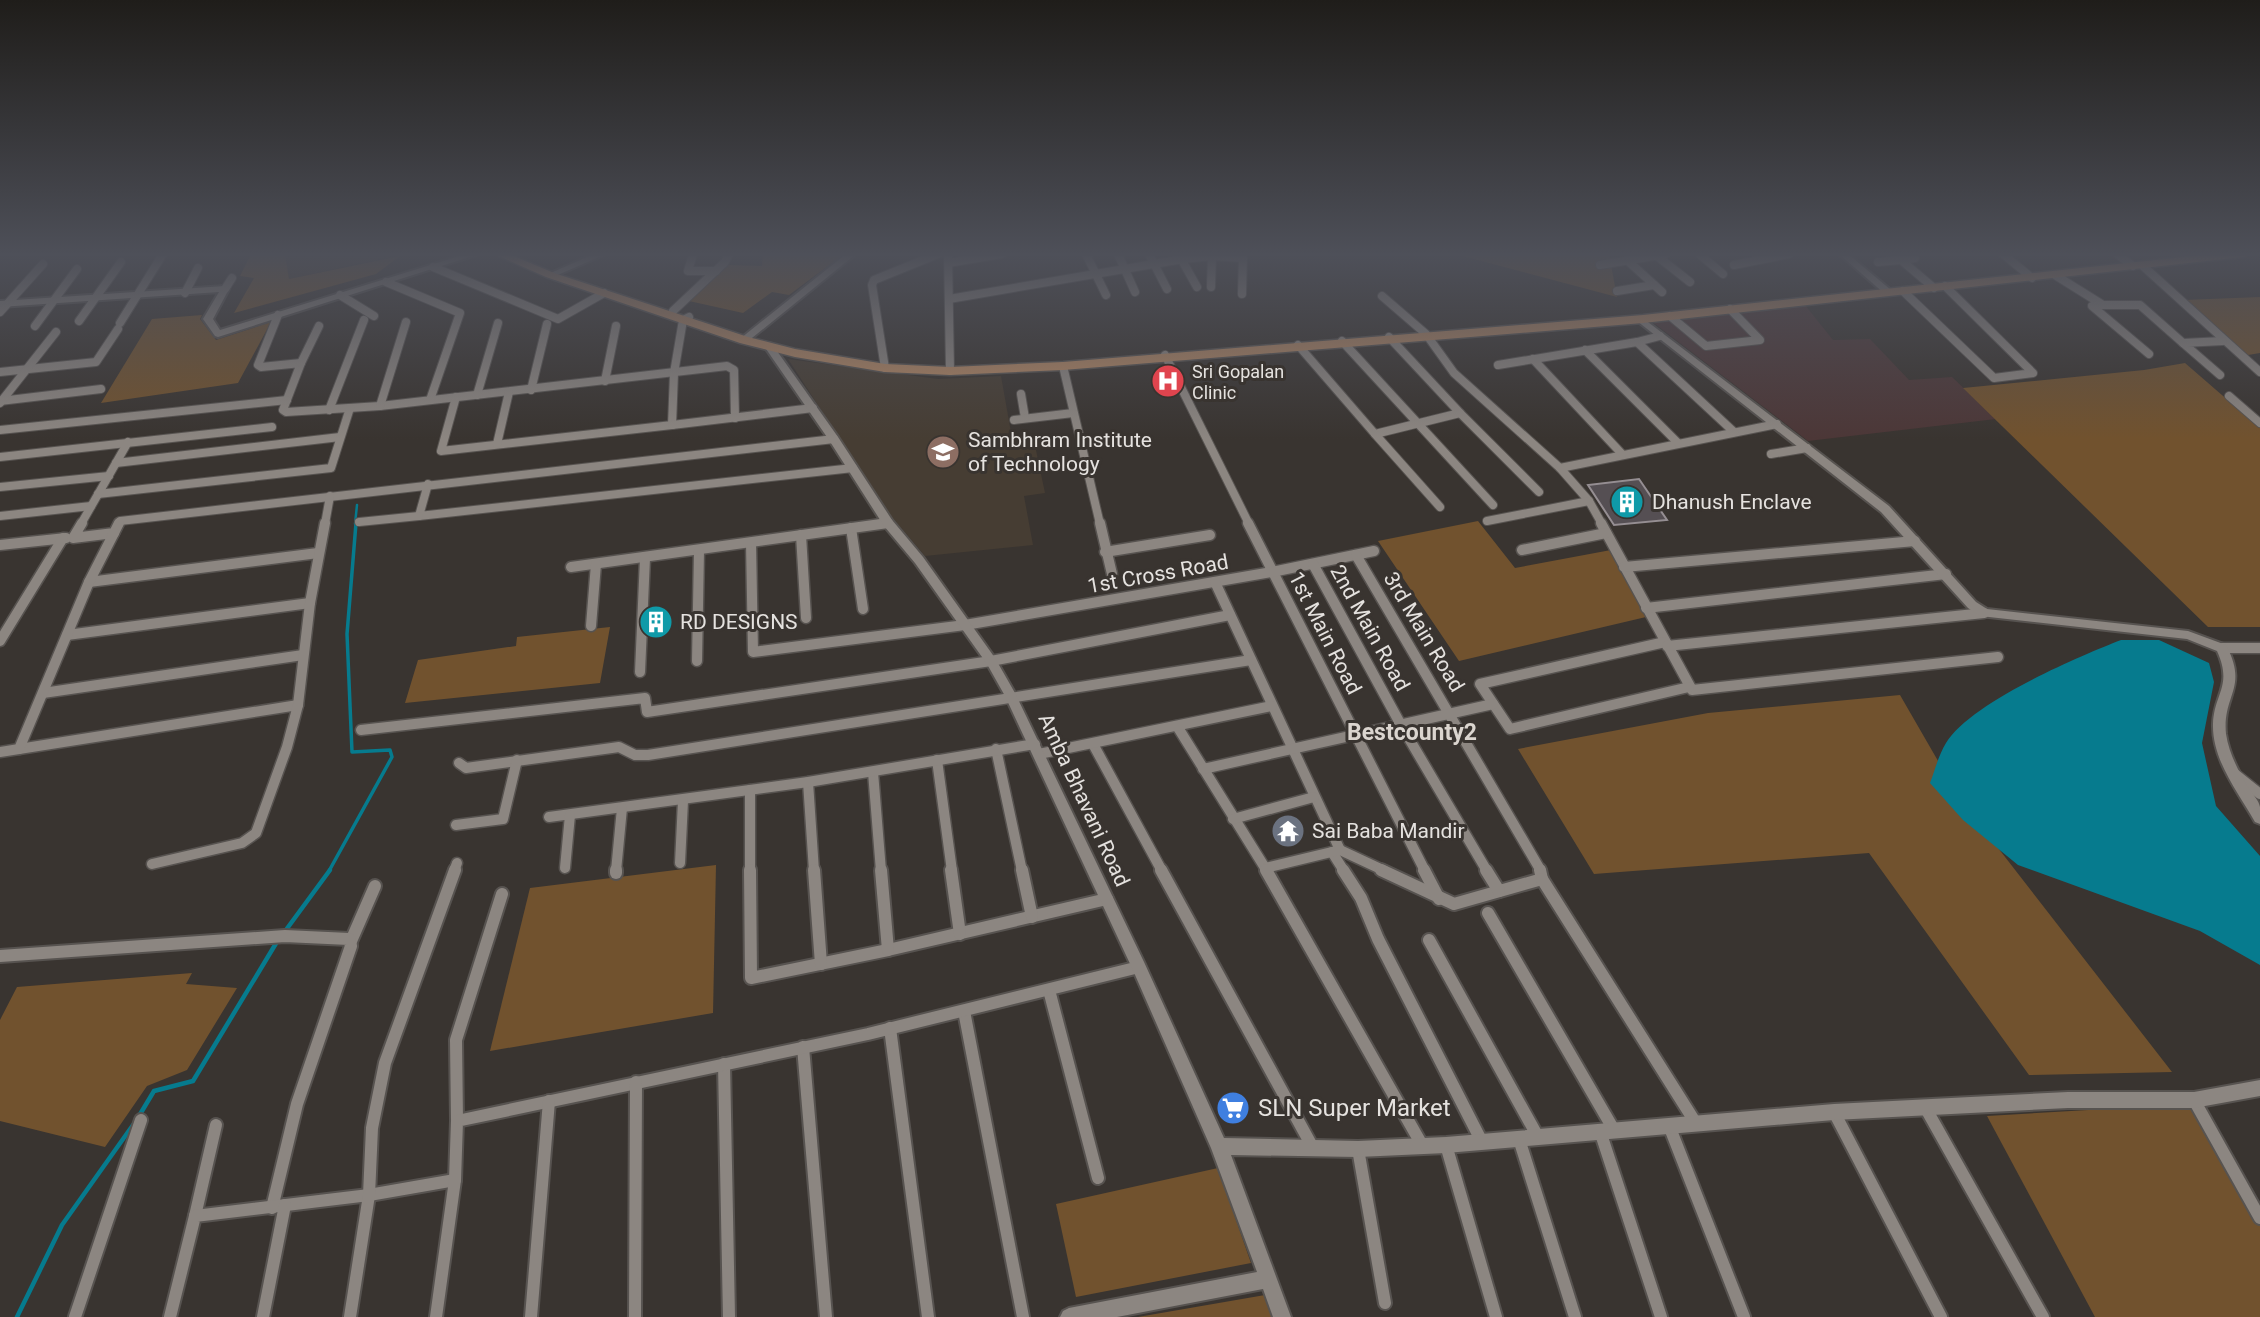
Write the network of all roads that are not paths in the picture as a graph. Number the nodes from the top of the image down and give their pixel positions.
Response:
1 (43, 315) edge
2 (83, 315) edge
3 (126, 315) edge
4 (210, 315) edge
5 (277, 315) edge
6 (278, 315) edge
7 (459, 315) edge
8 (678, 315) edge
9 (681, 315) edge
10 (783, 315) edge
11 (877, 315) edge
12 (948, 315) edge
13 (1405, 315) edge
14 (1675, 315) edge
15 (1736, 315) edge
16 (1929, 315) edge
17 (1971, 315) edge
18 (2103, 315) edge
19 (2152, 315) edge
20 (2192, 315) edge
21 (1670, 316) junction
22 (686, 318) junction
23 (1640, 319) junction
24 (364, 320) dead end
25 (79, 321) dead end
26 (406, 322) dead end
27 (498, 323) dead end
28 (547, 324) dead end
29 (35, 326) dead end
30 (319, 326) dead end
31 (616, 326) dead end
32 (56, 332) dead end
33 (1426, 334) junction
34 (1660, 336) junction
35 (1389, 337) junction
36 (754, 341) junction
37 (1342, 341) junction
38 (2220, 341) junction
39 (1637, 342) junction
40 (2183, 344) junction
41 (1298, 345) junction
42 (1585, 350) junction
43 (2149, 354) dead end
44 (1166, 355) junction
45 (1533, 359) junction
46 (301, 363) junction
47 (1498, 365) dead end
48 (1063, 366) junction
49 (885, 368) junction
50 (24, 370) junction
51 (2259, 370) edge
52 (950, 371) junction
53 (0, 372) edge
54 (674, 373) junction
55 (2220, 375) dead end
56 (605, 381) junction
57 (101, 389) dead end
58 (531, 390) junction
59 (509, 392) junction
60 (1021, 394) dead end
61 (477, 395) junction
62 (2229, 396) dead end
63 (456, 397) junction
64 (287, 400) junction
65 (430, 400) junction
66 (0, 401) edge
67 (380, 406) junction
68 (350, 408) junction
69 (813, 408) junction
70 (329, 410) junction
71 (1073, 413) junction
72 (1461, 413) junction
73 (735, 418) junction
74 (1025, 418) junction
75 (1014, 420) dead end
76 (2260, 423) edge
77 (1416, 424) junction
78 (1777, 424) junction
79 (672, 425) junction
80 (272, 427) dead end
81 (0, 430) edge
82 (1734, 432) junction
83 (1375, 434) junction
84 (340, 437) junction
85 (834, 439) junction
86 (128, 442) junction
87 (1678, 443) junction
88 (496, 444) junction
89 (1807, 448) junction
90 (1622, 454) junction
91 (1771, 454) dead end
92 (0, 457) edge
93 (116, 463) junction
94 (853, 468) junction
95 (1560, 468) junction
96 (109, 475) junction
97 (428, 484) junction
98 (0, 487) edge
99 (1538, 492) dead end
100 (98, 494) junction
101 (330, 496) junction
102 (1589, 501) junction
103 (1493, 505) dead end
104 (91, 506) junction
105 (1440, 507) dead end
106 (0, 516) edge
107 (419, 516) junction
108 (359, 522) dead end
109 (1487, 522) dead end
110 (888, 523) junction
111 (851, 528) junction
112 (114, 533) junction
113 (1606, 533) junction
114 (801, 535) junction
115 (1210, 535) dead end
116 (68, 538) junction
117 (1915, 541) junction
118 (751, 543) junction
119 (1, 546) edge
120 (1522, 550) dead end
121 (699, 551) junction
122 (1374, 551) dead end
123 (1105, 552) junction
124 (318, 553) junction
125 (1356, 555) junction
126 (645, 558) junction
127 (596, 564) junction
128 (1312, 564) junction
129 (571, 567) dead end
130 (1624, 567) junction
131 (1272, 572) junction
132 (1112, 574) dead end
133 (1946, 575) junction
134 (89, 582) junction
135 (1216, 582) junction
136 (310, 603) junction
137 (863, 608) dead end
138 (1646, 608) junction
139 (1984, 613) junction
140 (1230, 615) junction
141 (806, 618) dead end
142 (965, 625) junction
143 (591, 626) dead end
144 (67, 635) junction
145 (0, 641) edge
146 (1666, 644) junction
147 (2222, 648) junction
148 (2260, 648) edge
149 (303, 655) junction
150 (1998, 657) dead end
151 (1251, 660) junction
152 (697, 661) dead end
153 (991, 661) junction
154 (640, 672) dead end
155 (1689, 687) junction
156 (43, 693) junction
157 (1011, 696) junction
158 (1493, 704) junction
159 (298, 705) junction
160 (1272, 706) junction
161 (1451, 714) junction
162 (1401, 725) junction
163 (1177, 726) junction
164 (361, 730) dead end
165 (1355, 735) junction
166 (1093, 744) junction
167 (19, 749) junction
168 (996, 749) junction
169 (1037, 749) junction
170 (1292, 749) junction
171 (0, 752) edge
172 (517, 760) junction
173 (937, 760) junction
174 (459, 764) dead end
175 (1203, 769) junction
176 (873, 772) junction
177 (2235, 774) junction
178 (808, 782) junction
179 (750, 790) junction
180 (2260, 794) edge
181 (1314, 797) junction
182 (682, 801) junction
183 (621, 808) junction
184 (570, 815) junction
185 (549, 817) dead end
186 (2260, 818) edge
187 (1233, 819) junction
188 (456, 825) dead end
189 (1336, 851) junction
190 (152, 863) dead end
191 (457, 863) dead end
192 (680, 863) dead end
193 (565, 868) dead end
194 (1265, 868) junction
195 (616, 873) dead end
196 (1543, 877) junction
197 (374, 886) dead end
198 (1499, 891) junction
199 (502, 894) dead end
200 (1439, 899) junction
201 (1107, 900) junction
202 (1488, 913) dead end
203 (1032, 917) junction
204 (960, 934) junction
205 (1429, 940) dead end
206 (351, 942) junction
207 (888, 950) junction
208 (0, 956) edge
209 (821, 964) junction
210 (1139, 967) junction
211 (1049, 990) junction
212 (964, 1010) junction
213 (890, 1028) junction
214 (803, 1047) junction
215 (724, 1064) junction
216 (636, 1082) junction
217 (2260, 1088) edge
218 (2193, 1100) junction
219 (549, 1101) junction
220 (1925, 1107) junction
221 (1834, 1112) junction
222 (141, 1121) dead end
223 (457, 1121) junction
224 (216, 1125) dead end
225 (1697, 1125) junction
226 (1670, 1128) junction
227 (1607, 1130) junction
228 (1538, 1137) junction
229 (1519, 1139) junction
230 (1482, 1142) junction
231 (1422, 1145) junction
232 (1446, 1145) junction
233 (1219, 1146) junction
234 (1313, 1148) junction
235 (1358, 1149) junction
236 (1098, 1178) dead end
237 (455, 1180) junction
238 (369, 1195) junction
239 (279, 1206) junction
240 (195, 1216) junction
241 (2260, 1218) edge
242 (1269, 1279) junction
243 (1385, 1303) dead end
244 (75, 1317) edge
245 (170, 1317) edge
246 (263, 1317) edge
247 (350, 1317) edge
248 (436, 1317) edge
249 (531, 1317) edge
250 (635, 1317) edge
251 (729, 1317) edge
252 (826, 1317) edge
253 (928, 1317) edge
254 (1023, 1317) edge
255 (1069, 1317) edge
256 (1282, 1317) edge
257 (1496, 1317) edge
258 (1575, 1317) edge
259 (1661, 1317) edge
260 (1744, 1317) edge
261 (1941, 1317) edge
262 (2043, 1317) edge

1 - 29 street
2 - 25 street
3 - 50 street
4 - 5 street
6 - 46 street
7 - 65 street
8 - 22 main road
9 - 22 main road
10 - 36 street
11 - 49 street
12 - 52 street
13 - 33 street
14 - 21 main road
15 - 21 street
16 - 17 street
18 - 43 street
19 - 40 street
20 - 38 street
21 - 23 main road
22 - 36 main road
22 - 54 street
23 - 33 main road
23 - 34 street
24 - 70 street
26 - 67 street
27 - 61 street
28 - 58 street
30 - 46 street
31 - 56 street
32 - 50 street
33 - 35 main road
33 - 95 street
34 - 39 street
34 - 78 street
35 - 37 main road
35 - 72 street
36 - 49 main road
36 - 69 street, Amba Bhavani Road
37 - 41 main road
37 - 77 street
38 - 40 street
38 - 51 street
39 - 42 street
39 - 82 street
40 - 55 street
41 - 44 main road
41 - 83 street
42 - 45 street
42 - 87 street
44 - 48 main road
44 - 131 street, 1st Main Road
45 - 47 street
45 - 90 street
46 - 64 street
48 - 52 main road
48 - 71 street
49 - 52 main road
50 - 53 street
50 - 66 street
54 - 56 street
54 - 73 street
54 - 79 street
56 - 58 street
57 - 66 street
58 - 59 street
59 - 61 street
59 - 88 street
60 - 74 street
61 - 63 street
62 - 76 street
63 - 65 street
63 - 88 street
64 - 70 street
64 - 81 street
65 - 67 street
67 - 68 street
68 - 70 street
68 - 84 street
69 - 73 street
69 - 85 street, Amba Bhavani Road
71 - 74 street
71 - 123 street
72 - 77 street
72 - 99 street
73 - 79 street
74 - 75 street
77 - 83 street
77 - 103 street
78 - 82 street
78 - 89 street
79 - 88 street
80 - 86 street
82 - 87 street
83 - 105 street
84 - 93 street
84 - 100 street
85 - 94 street, Amba Bhavani Road
85 - 97 street
86 - 92 street
86 - 93 street
87 - 90 street
89 - 91 street
89 - 117 street
90 - 95 street
93 - 96 street
94 - 107 street
94 - 110 street, Amba Bhavani Road
95 - 102 street
96 - 98 street
96 - 100 street
97 - 101 street
97 - 107 street
100 - 104 street
101 - 112 street
101 - 124 street
102 - 109 street
102 - 113 street
104 - 106 street
104 - 116 street
107 - 108 street
110 - 111 street
110 - 142 street, Amba Bhavani Road
111 - 114 street
111 - 137 street
112 - 116 street
112 - 134 street
113 - 120 street
113 - 130 street
114 - 118 street
114 - 141 street
115 - 123 street
116 - 119 street
116 - 145 street
117 - 130 street
117 - 133 street
118 - 121 street
118 - 142 street, 1st Cross Road
121 - 126 street
121 - 152 street
122 - 125 street, 1st Cross Road
123 - 132 street
124 - 134 street
124 - 136 street
125 - 128 street, 1st Cross Road
125 - 161 street, 3rd Main Road
126 - 127 street
126 - 154 street
127 - 129 street
127 - 143 street
128 - 131 street, 1st Cross Road
128 - 162 street, 2nd Main Road
130 - 138 street
131 - 135 street, 1st Cross Road
131 - 165 street, 1st Main Road
133 - 138 street
133 - 139 street
134 - 144 street
135 - 140 street
135 - 142 street, 1st Cross Road
136 - 144 street
136 - 149 street
138 - 146 street
139 - 146 street
139 - 147 street
140 - 151 street
140 - 153 street
142 - 153 street, Amba Bhavani Road
144 - 156 street
146 - 155 street
146 - 158 street
147 - 148 street
147 - 177 street
149 - 156 street
149 - 159 street
150 - 155 street
151 - 157 street
151 - 160 street
153 - 157 street, Amba Bhavani Road
153 - 164 street
155 - 158 street
156 - 167 street
157 - 169 street, Amba Bhavani Road
157 - 172 street
158 - 161 street
159 - 167 street
159 - 190 street
160 - 163 street
160 - 170 street
161 - 162 street
161 - 196 street, 3rd Main Road
162 - 165 street
162 - 198 street, 2nd Main Road
163 - 166 street
163 - 175 street
165 - 170 street
165 - 200 street, 1st Main Road
166 - 169 street
166 - 234 street
167 - 171 street
168 - 169 street
168 - 173 street
168 - 203 street
169 - 201 street, Amba Bhavani Road
170 - 175 street
170 - 181 street
172 - 174 street
172 - 188 street
173 - 176 street
173 - 204 street
175 - 187 street
176 - 178 street
176 - 207 street
177 - 180 street
177 - 186 street
178 - 179 street
178 - 209 street
179 - 182 street
179 - 209 street
181 - 187 street
181 - 189 street
182 - 183 street
182 - 192 street
183 - 184 street
183 - 195 street
184 - 185 street
184 - 193 street
187 - 194 street
189 - 194 street
189 - 200 street
189 - 230 street
191 - 238 street
194 - 231 street
196 - 198 street
196 - 225 street, 3rd Main Road
197 - 206 street
198 - 200 street
199 - 223 street
201 - 203 street
201 - 210 street, Amba Bhavani Road
202 - 227 street
203 - 204 street
204 - 207 street
205 - 228 street
206 - 208 street
206 - 239 street
207 - 209 street
210 - 211 street
210 - 233 street, Amba Bhavani Road
211 - 212 street
211 - 236 street
212 - 213 street
212 - 254 street
213 - 214 street
213 - 253 street
214 - 215 street
214 - 252 street
215 - 216 street
215 - 251 street
216 - 219 street
216 - 250 street
217 - 218 street
218 - 220 street
218 - 241 street
219 - 223 street
219 - 249 street
220 - 221 street
220 - 262 street
221 - 225 street
221 - 261 street
222 - 244 street
223 - 237 street
224 - 240 street
225 - 226 street
226 - 227 street
226 - 260 street
227 - 228 street
227 - 259 street
228 - 229 street
229 - 230 street
229 - 258 street
230 - 232 street
231 - 232 street
231 - 235 street
232 - 257 street
233 - 234 street
233 - 242 street, Amba Bhavani Road
234 - 235 street
235 - 243 street
237 - 238 street
237 - 248 street
238 - 239 street
238 - 247 street
239 - 240 street
239 - 246 street
240 - 245 street
242 - 255 street
242 - 256 street, Amba Bhavani Road

